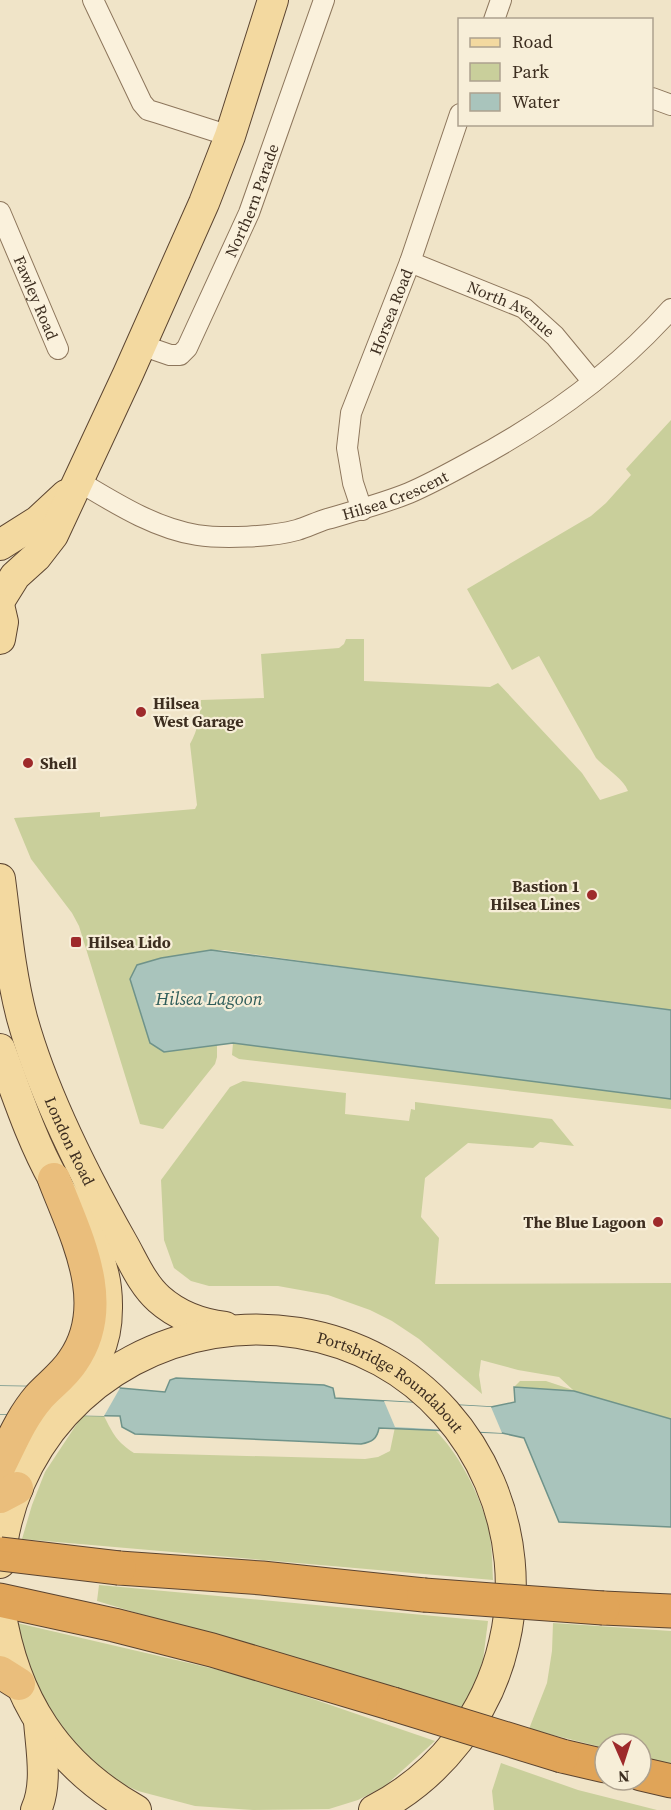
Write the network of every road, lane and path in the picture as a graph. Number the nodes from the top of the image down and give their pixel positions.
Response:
1 (93, 0) edge
2 (273, 0) edge
3 (324, 0) edge
4 (501, 0) edge
5 (495, 18) edge
6 (653, 99) edge
7 (671, 105) edge
8 (458, 117) edge
9 (230, 136) junction
10 (0, 212) edge
11 (410, 262) junction
12 (671, 309) edge
13 (141, 345) junction
14 (58, 349) dead end
15 (593, 382) junction
16 (76, 484) junction
17 (51, 509) junction
18 (362, 510) junction
19 (0, 523) edge
20 (0, 545) edge
21 (0, 600) edge
22 (0, 609) edge
23 (0, 639) edge
24 (0, 879) edge
25 (0, 1048) edge
26 (54, 1179) joint
27 (243, 1328) junction
28 (84, 1375) junction
29 (6, 1483) edge
30 (0, 1554) edge
31 (0, 1563) edge
32 (0, 1600) edge
33 (0, 1609) edge
34 (671, 1611) edge
35 (10, 1678) edge
36 (39, 1721) junction
37 (593, 1763) edge
38 (653, 1777) edge
39 (422, 1778) junction
40 (671, 1781) edge
41 (36, 1810) edge
42 (136, 1810) edge
43 (374, 1810) edge
44 (401, 1810) edge

1 - 9 street
2 - 9 main road
3 - 13 street, Northern Parade
4 - 5 street
6 - 7 street
8 - 11 street, Horsea Road
9 - 13 main road
10 - 14 street, Fawley Road
11 - 15 street, North Avenue
11 - 18 street, Horsea Road
12 - 15 street, Hilsea Crescent
13 - 16 main road
15 - 18 street, Hilsea Crescent
16 - 17 main road
16 - 18 street, Hilsea Crescent
16 - 21 main road
17 - 19 main road
17 - 20 main road
22 - 23 main road
24 - 27 main road, London Road
25 - 26 main road, London Road
26 - 28 highway
27 - 28 main road, Portsbridge Roundabout
27 - 39 main road, Portsbridge Roundabout
28 - 29 main road
28 - 29 highway
29 - 31 main road
30 - 34 highway, bridge
32 - 37 highway, bridge
33 - 35 main road
35 - 36 main road
36 - 41 main road
36 - 42 main road
38 - 40 highway
39 - 43 main road, Portsbridge Roundabout
39 - 44 main road

